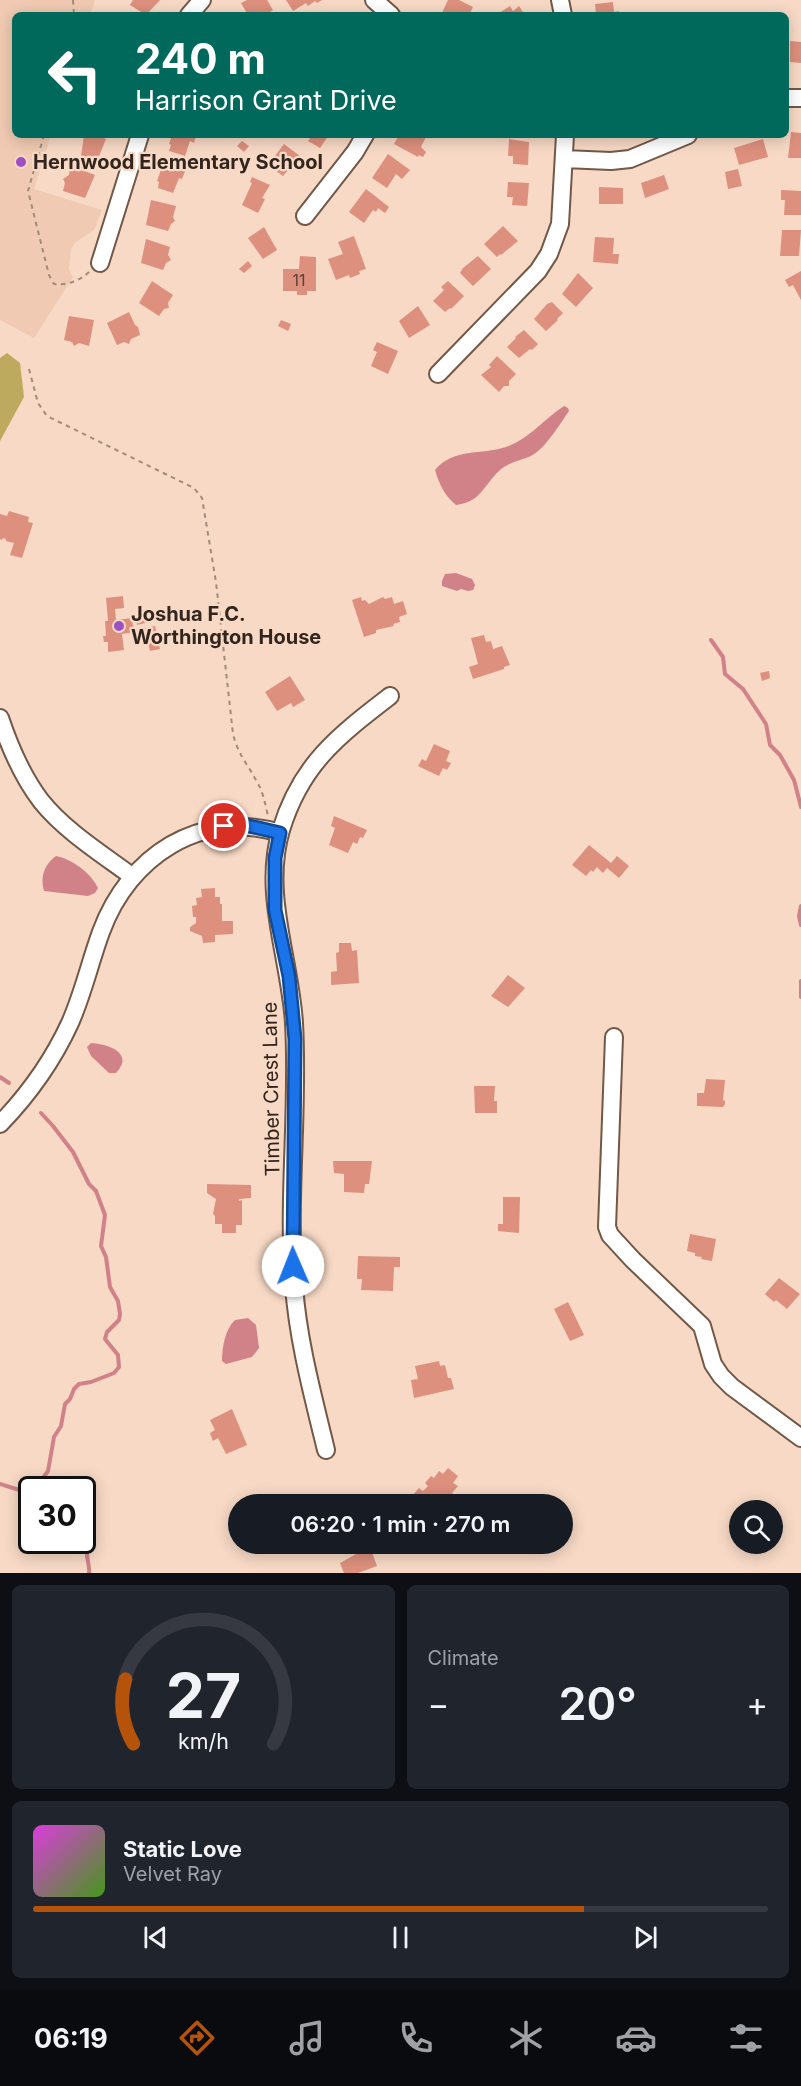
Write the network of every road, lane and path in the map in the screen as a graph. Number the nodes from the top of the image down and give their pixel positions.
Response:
1 (202, 0) edge
2 (374, 0) edge
3 (192, 12) edge
4 (388, 12) edge
5 (43, 138) edge
6 (139, 138) edge
7 (362, 138) edge
8 (565, 138) edge
9 (681, 138) edge
10 (564, 159) junction
11 (305, 216) dead end
12 (100, 263) dead end
13 (81, 280) dead end
14 (29, 369) dead end
15 (438, 374) dead end
16 (390, 696) dead end
17 (0, 718) edge
18 (276, 832) junction
19 (133, 877) junction
20 (614, 1037) dead end
21 (0, 1124) edge
22 (801, 1438) edge
23 (326, 1450) dead end

1 - 3 street
2 - 4 street
5 - 13 path
6 - 12 street
7 - 11 street
8 - 10 street
9 - 10 street
10 - 15 street
14 - 18 path
16 - 18 street, Timber Crest Lane
17 - 19 street
18 - 19 street
18 - 23 street, Timber Crest Lane
19 - 21 street
20 - 22 street

